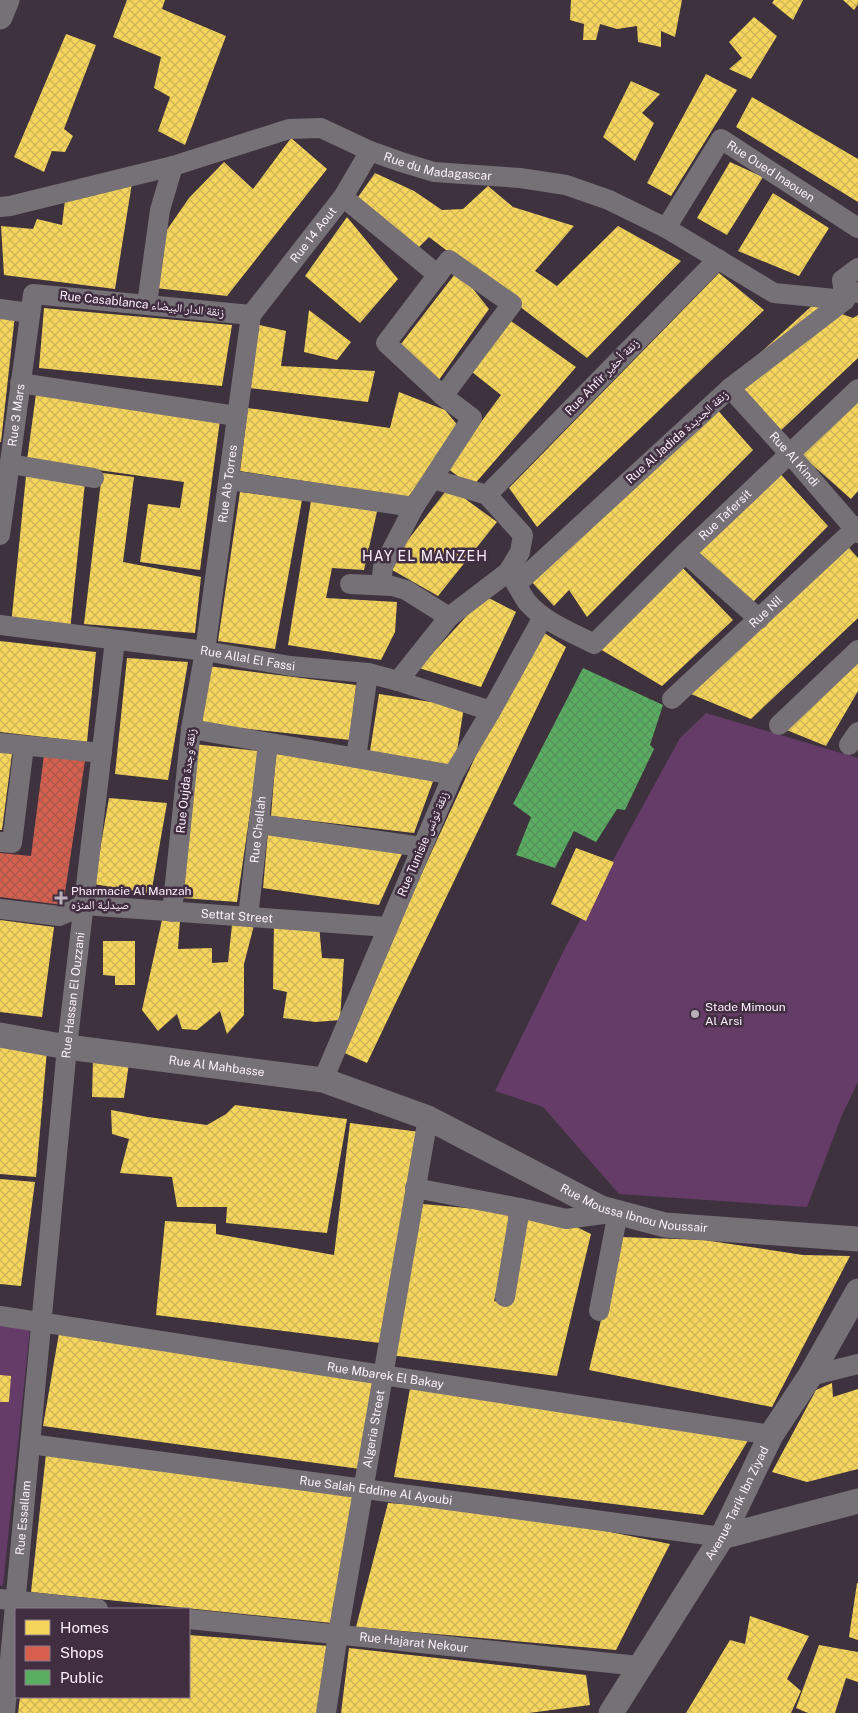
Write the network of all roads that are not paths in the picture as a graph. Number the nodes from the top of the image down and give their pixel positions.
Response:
1 (8, 0) edge
2 (0, 17) edge
3 (370, 151) junction
4 (173, 166) junction
5 (343, 197) junction
6 (0, 207) edge
7 (666, 228) junction
8 (858, 228) edge
9 (718, 259) junction
10 (858, 268) edge
11 (438, 275) junction
12 (851, 296) edge
13 (31, 303) junction
14 (147, 304) junction
15 (0, 308) edge
16 (251, 315) junction
17 (20, 383) junction
18 (730, 388) junction
19 (858, 389) edge
20 (443, 396) junction
21 (236, 416) junction
22 (789, 453) junction
23 (10, 464) junction
24 (94, 478) dead end
25 (433, 478) junction
26 (229, 480) junction
27 (3, 491) edge
28 (487, 495) junction
29 (414, 507) junction
30 (857, 529) edge
31 (0, 535) edge
32 (685, 553) junction
33 (512, 578) junction
34 (350, 584) dead end
35 (382, 585) junction
36 (449, 617) junction
37 (543, 617) junction
38 (759, 619) junction
39 (0, 625) edge
40 (115, 640) junction
41 (858, 650) edge
42 (205, 651) junction
43 (368, 673) junction
44 (398, 681) junction
45 (672, 699) dead end
46 (491, 711) junction
47 (779, 725) dead end
48 (190, 729) junction
49 (0, 743) edge
50 (268, 743) junction
51 (24, 746) junction
52 (102, 753) junction
53 (356, 758) junction
54 (453, 775) junction
55 (259, 824) junction
56 (0, 842) edge
57 (422, 847) junction
58 (84, 905) junction
59 (0, 909) edge
60 (172, 912) junction
61 (248, 917) junction
62 (387, 927) junction
63 (0, 1035) edge
64 (67, 1047) junction
65 (323, 1080) junction
66 (428, 1118) junction
67 (415, 1188) junction
68 (520, 1208) junction
69 (618, 1212) junction
70 (858, 1239) edge
71 (858, 1291) edge
72 (506, 1296) dead end
73 (599, 1311) dead end
74 (0, 1316) edge
75 (42, 1322) junction
76 (858, 1364) edge
77 (383, 1375) junction
78 (810, 1376) junction
79 (771, 1435) junction
80 (30, 1444) junction
81 (364, 1489) junction
82 (858, 1501) edge
83 (722, 1537) junction
84 (8, 1600) edge
85 (88, 1608) edge
86 (190, 1619) edge
87 (338, 1634) junction
88 (639, 1666) junction
89 (4, 1678) edge
90 (5, 1713) edge
91 (326, 1713) edge
92 (611, 1713) edge

1 - 2 street
3 - 4 street, Rue du Madagascar
3 - 5 street, Rue 14 Aout
3 - 7 street, Rue du Madagascar
4 - 6 street, Rue du Madagascar
4 - 14 street
5 - 11 street
5 - 16 street, Rue 14 Aout
7 - 8 street, Rue Oued Inaouen
7 - 9 street, Rue du Madagascar
9 - 12 street, Rue du Madagascar
9 - 28 street, Rue Ahfir زنقة أحفير
10 - 12 street
11 - 20 street
11 - 20 street
12 - 18 street, Rue Al Jadida زنقة الجديدة
13 - 14 street, Rue Casablanca زنقة الدار البيضاء
13 - 15 street, Rue Casablanca زنقة الدار البيضاء
13 - 17 street, Rue 3 Mars
14 - 16 street, Rue Casablanca زنقة الدار البيضاء
16 - 21 street, Rue Ab Torres
17 - 21 street
17 - 23 street, Rue 3 Mars
18 - 22 street, Rue Al Kindi
18 - 33 street, Rue Al Jadida زنقة الجديدة
19 - 22 street, Rue Tafersit
20 - 25 street
21 - 26 street, Rue Ab Torres
22 - 30 street, Rue Al Kindi
22 - 32 street, Rue Tafersit
23 - 24 street
23 - 27 street, Rue 3 Mars
25 - 28 street
25 - 29 street
26 - 29 street
26 - 42 street, Rue Ab Torres
27 - 31 street, Rue 3 Mars
28 - 33 street
29 - 35 street
30 - 38 street, Rue Nil
32 - 37 street, Rue Tafersit
32 - 38 street
33 - 36 street
33 - 37 street
34 - 35 street
35 - 36 street
36 - 44 street
37 - 46 street, Rue Tunisie زنقة تونس
38 - 45 street, Rue Nil
39 - 40 street, Rue Allal El Fassi
40 - 42 street, Rue Allal El Fassi
40 - 52 street, Rue Hassan El Ouzzani
41 - 47 street
42 - 43 street, Rue Allal El Fassi
42 - 48 street, Rue Oujda زنقة وجدة
43 - 44 street, Rue Allal El Fassi
43 - 53 street
44 - 46 street, Rue Allal El Fassi
46 - 54 street, Rue Tunisie زنقة تونس
48 - 50 street
48 - 60 street, Rue Oujda زنقة وجدة
49 - 51 street
50 - 53 street
50 - 55 street, Rue Chellah
51 - 52 street
51 - 56 street
52 - 58 street, Rue Hassan El Ouzzani
53 - 54 street
54 - 57 street, Rue Tunisie زنقة تونس
55 - 57 street
55 - 61 street, Rue Chellah
57 - 62 street, Rue Tunisie زنقة تونس
58 - 59 street, Settat Street
58 - 60 street, Settat Street
58 - 64 street, Rue Hassan El Ouzzani
60 - 61 street, Settat Street
61 - 62 street, Settat Street
62 - 65 street, Rue Tunisie زنقة تونس
63 - 64 street, Rue Al Mahbasse
64 - 65 street, Rue Al Mahbasse
64 - 75 street, Rue Hassan El Ouzzani
65 - 66 street, Rue Al Mahbasse
66 - 67 street, Algeria Street
66 - 69 street, Rue Moussa Ibnou Noussair
67 - 68 street
67 - 77 street, Algeria Street
68 - 69 street
68 - 72 street
69 - 70 street, Rue Moussa Ibnou Noussair
69 - 73 street
71 - 78 street, Avenue Tarik Ibn Ziyad
74 - 75 street, Rue Mbarek El Bakay
75 - 77 street, Rue Mbarek El Bakay
75 - 80 street, Rue Essallam
76 - 78 street
77 - 79 street, Rue Mbarek El Bakay
77 - 81 street, Algeria Street
78 - 79 street, Avenue Tarik Ibn Ziyad
79 - 83 street, Avenue Tarik Ibn Ziyad
80 - 81 street, Rue Salah Eddine Al Ayoubi
80 - 84 street, Rue Essallam
81 - 83 street, Rue Salah Eddine Al Ayoubi
81 - 87 street, Algeria Street
82 - 83 street
83 - 88 street, Avenue Tarik Ibn Ziyad
84 - 85 street
84 - 89 street, Rue Essallam
86 - 87 street, Rue Hajarat Nekour
87 - 88 street, Rue Hajarat Nekour
87 - 91 street, Algeria Street
88 - 92 street, Avenue Tarik Ibn Ziyad
89 - 90 street, Rue Essallam

